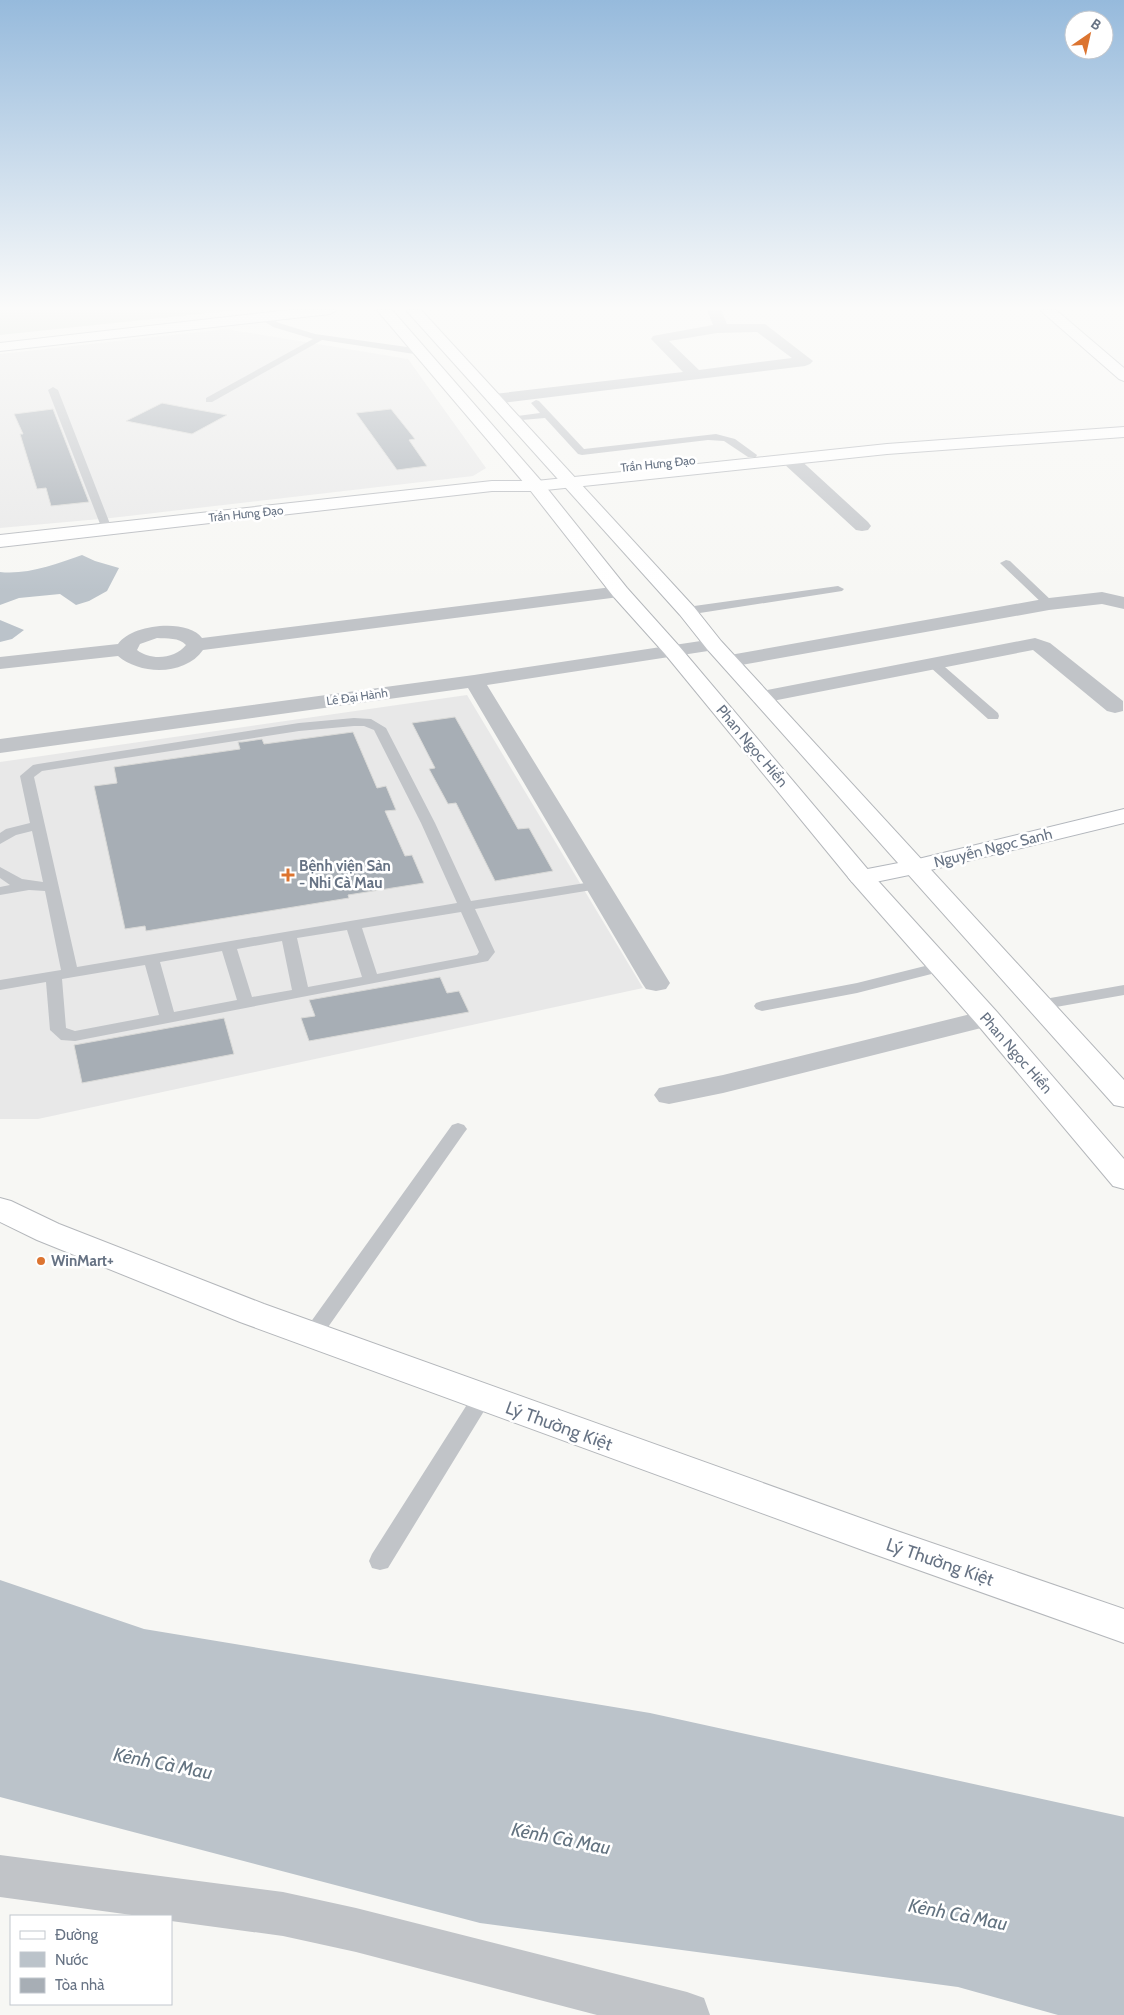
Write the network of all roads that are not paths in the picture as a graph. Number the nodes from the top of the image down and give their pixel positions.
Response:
1 (58, 404) edge
2 (465, 404) edge
3 (499, 404) edge
4 (537, 404) edge
5 (547, 415) junction
6 (513, 419) junction
7 (1124, 424) edge
8 (1124, 432) edge
9 (861, 448) junction
10 (752, 455) junction
11 (789, 459) junction
12 (567, 478) junction
13 (532, 482) junction
14 (862, 526) dead end
15 (107, 529) junction
16 (0, 542) edge
17 (1006, 563) dead end
18 (838, 589) dead end
19 (620, 592) junction
20 (1124, 603) edge
21 (1049, 604) junction
22 (687, 611) junction
23 (196, 645) junction
24 (126, 649) junction
25 (672, 650) junction
26 (722, 653) junction
27 (0, 664) edge
28 (934, 664) junction
29 (474, 681) junction
30 (762, 697) junction
31 (1115, 706) dead end
32 (993, 716) dead end
33 (0, 746) edge
34 (1124, 816) edge
35 (37, 826) junction
36 (4, 835) edge
37 (914, 867) junction
38 (0, 872) edge
39 (861, 877) junction
40 (598, 885) junction
41 (28, 886) junction
42 (50, 887) junction
43 (0, 891) edge
44 (468, 906) junction
45 (353, 925) junction
46 (289, 936) junction
47 (228, 946) junction
48 (151, 959) junction
49 (940, 967) junction
50 (70, 973) junction
51 (54, 976) junction
52 (371, 980) junction
53 (656, 983) dead end
54 (0, 985) edge
55 (1124, 990) edge
56 (301, 993) junction
57 (246, 1003) junction
58 (1039, 1005) junction
59 (762, 1006) dead end
60 (168, 1018) junction
61 (987, 1018) junction
62 (669, 1095) dead end
63 (1124, 1098) edge
64 (458, 1129) dead end
65 (1124, 1179) edge
66 (0, 1209) edge
67 (312, 1335) junction
68 (482, 1398) junction
69 (380, 1561) dead end
70 (1124, 1626) edge
71 (0, 1876) edge
72 (687, 2015) edge

1 - 15 lane
2 - 13 main road, Phan Ngọc Hiển
3 - 6 main road
4 - 5 lane
5 - 6 lane
5 - 10 lane
6 - 12 main road
7 - 9 main road, Trần Hưng Đạo
8 - 9 main road, Trần Hưng Đạo
9 - 10 main road, Trần Hưng Đạo
9 - 11 main road, Trần Hưng Đạo
10 - 12 main road, Trần Hưng Đạo
11 - 12 main road, Trần Hưng Đạo
11 - 14 street
12 - 13 main road, Trần Hưng Đạo
12 - 22 main road
13 - 15 main road, Trần Hưng Đạo
13 - 19 main road, Phan Ngọc Hiển
15 - 16 main road, Trần Hưng Đạo
17 - 21 lane
18 - 22 lane
19 - 23 street
19 - 25 main road, Phan Ngọc Hiển
20 - 21 street, Lê Đại Hành
21 - 26 street, Lê Đại Hành
22 - 26 main road
23 - 24 street
23 - 24 street
24 - 27 street
25 - 26 street, Lê Đại Hành
25 - 29 street, Lê Đại Hành
25 - 39 main road, Phan Ngọc Hiển
26 - 30 main road
28 - 30 street
28 - 31 street
28 - 32 lane
29 - 33 street, Lê Đại Hành
29 - 40 street
30 - 37 main road
34 - 37 main road, Nguyễn Ngọc Sanh
35 - 36 lane
35 - 42 lane
35 - 44 lane
37 - 39 main road, Nguyễn Ngọc Sanh
37 - 58 main road
38 - 41 lane
39 - 49 main road, Phan Ngọc Hiển
40 - 44 lane
40 - 53 street
41 - 42 lane
41 - 43 lane
42 - 50 lane
44 - 45 lane
44 - 52 lane
45 - 46 lane
45 - 52 lane
46 - 47 lane
46 - 56 lane
47 - 48 lane
47 - 57 lane
48 - 50 lane
48 - 60 lane
49 - 59 lane
49 - 61 main road, Phan Ngọc Hiển
50 - 51 lane
51 - 54 lane
51 - 60 lane
52 - 56 lane
55 - 58 lane
56 - 57 lane
57 - 60 lane
58 - 63 main road
61 - 62 street
61 - 65 main road, Phan Ngọc Hiển
64 - 67 lane
66 - 67 main road, Lý Thường Kiệt
67 - 68 main road, Lý Thường Kiệt
68 - 69 lane
68 - 70 main road, Lý Thường Kiệt
71 - 72 street

